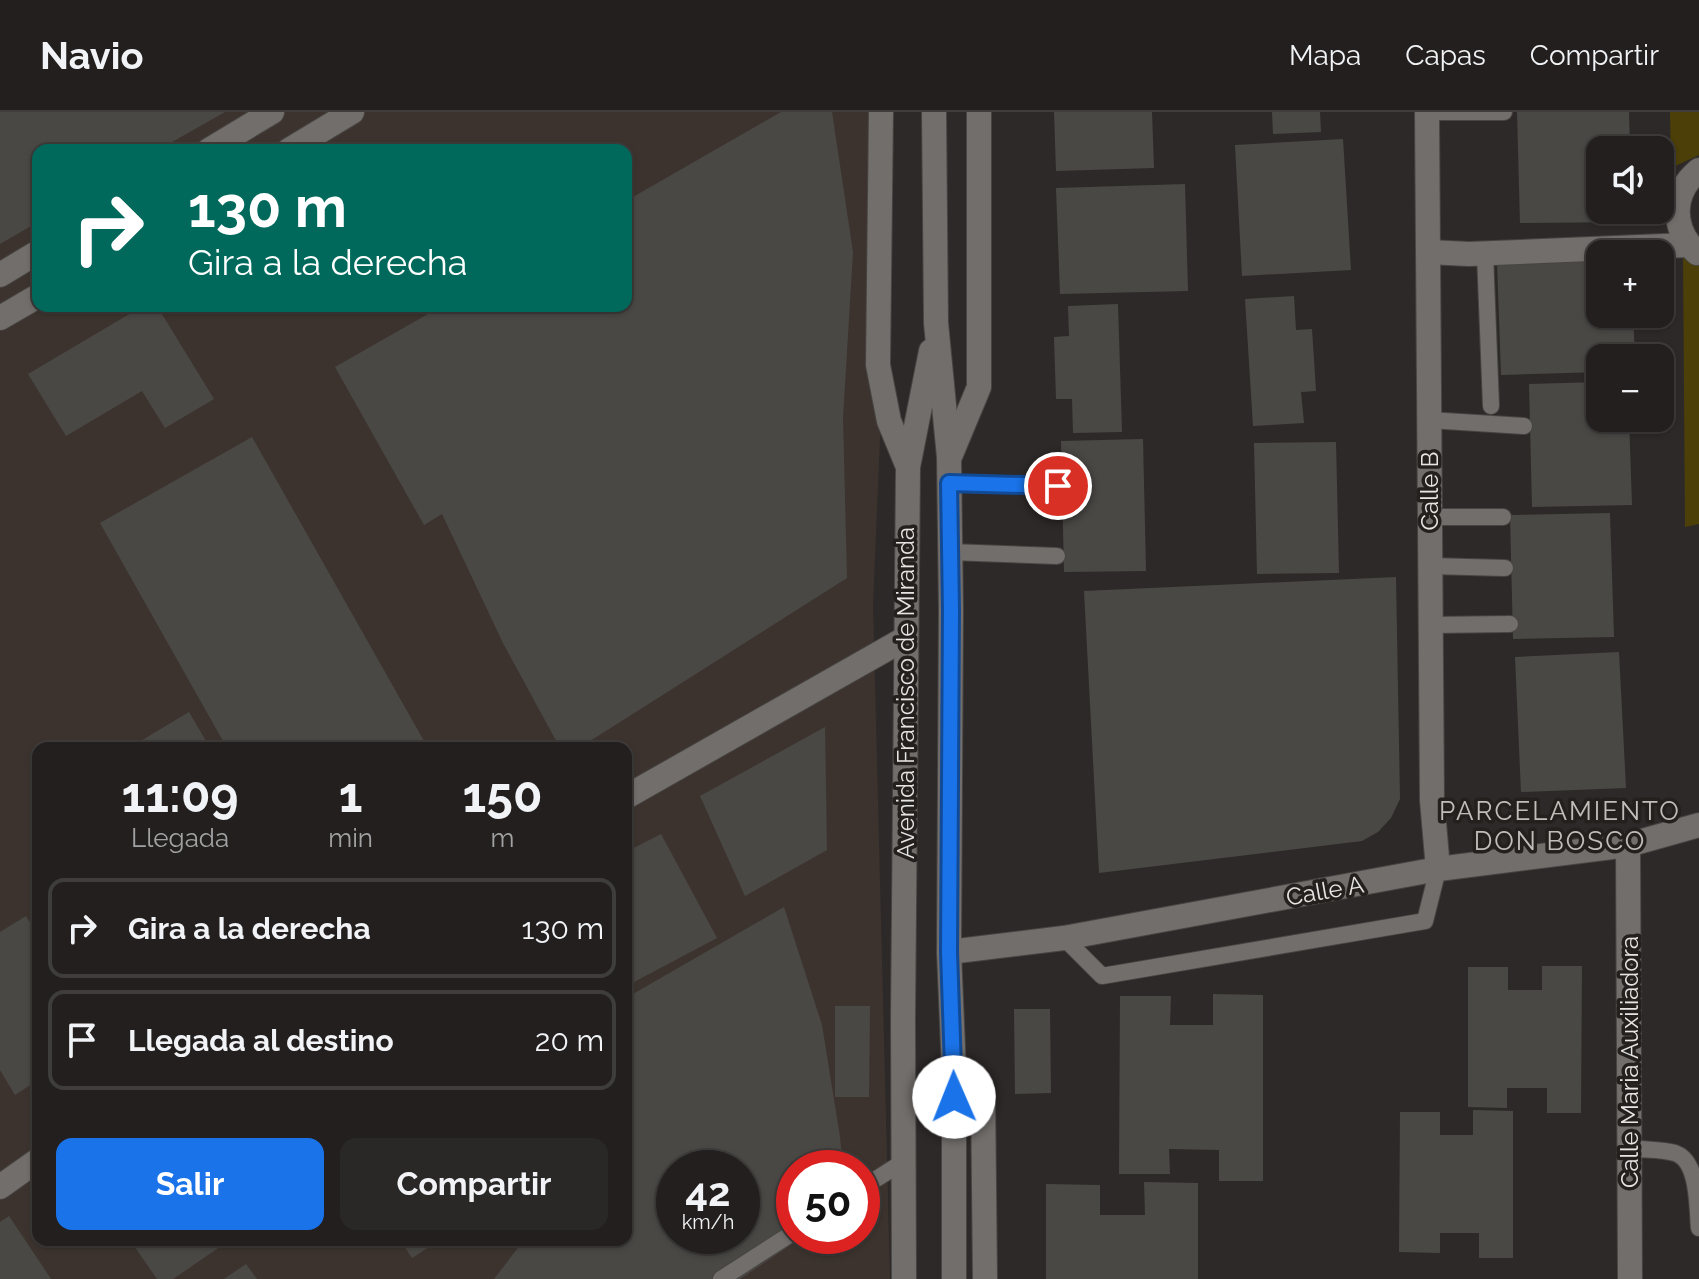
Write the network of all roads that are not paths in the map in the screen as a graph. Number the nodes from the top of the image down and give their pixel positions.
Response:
1 (272, 112) edge
2 (352, 112) edge
3 (881, 112) edge
4 (934, 112) edge
5 (979, 112) edge
6 (1430, 112) edge
7 (1504, 112) edge
8 (219, 144) edge
9 (299, 144) edge
10 (1699, 170) edge
11 (1694, 250) edge
12 (1428, 252) junction
13 (1485, 254) junction
14 (32, 256) edge
15 (0, 275) edge
16 (32, 299) edge
17 (0, 318) edge
18 (936, 323) junction
19 (1491, 406) dead end
20 (1429, 420) junction
21 (1524, 426) dead end
22 (908, 467) junction
23 (949, 471) junction
24 (1058, 486) dead end
25 (1430, 517) junction
26 (1503, 517) dead end
27 (950, 552) junction
28 (1057, 556) dead end
29 (1431, 566) junction
30 (1505, 568) dead end
31 (1510, 624) dead end
32 (1431, 625) junction
33 (906, 638) junction
34 (632, 794) edge
35 (1699, 825) edge
36 (1628, 845) junction
37 (1438, 869) junction
38 (1064, 938) junction
39 (949, 952) junction
40 (954, 1071) junction
41 (1630, 1148) junction
42 (903, 1162) junction
43 (32, 1164) edge
44 (880, 1177) edge
45 (0, 1187) edge
46 (1699, 1228) edge
47 (776, 1244) edge
48 (721, 1279) edge
49 (904, 1279) edge
50 (954, 1279) edge
51 (985, 1279) edge
52 (1630, 1279) edge

1 - 8 main road
2 - 9 main road
3 - 22 main road, Avenida Francisco de Miranda
4 - 18 main road
5 - 23 main road, Avenida Francisco de Miranda
6 - 7 lane
6 - 12 main road, Calle B
10 - 11 main road
11 - 13 main road
12 - 13 main road
12 - 20 main road, Calle B
13 - 19 lane
14 - 15 main road
16 - 17 main road
18 - 22 main road
18 - 23 main road
20 - 21 lane
20 - 25 main road, Calle B
22 - 33 main road, Avenida Francisco de Miranda
23 - 24 lane
23 - 27 main road, Avenida Francisco de Miranda
25 - 26 lane
25 - 29 main road, Calle B
27 - 28 lane
27 - 39 main road, Avenida Francisco de Miranda
29 - 30 lane
29 - 32 main road, Calle B
31 - 32 lane
32 - 37 main road, Calle B
33 - 34 main road
33 - 42 main road, Avenida Francisco de Miranda
35 - 36 main road, Calle A
36 - 37 main road, Calle A
36 - 41 main road, Calle Maria Auxiliadora
37 - 38 main road, Calle A
37 - 38 lane
38 - 39 main road, Calle A
39 - 40 main road, Avenida Francisco de Miranda
40 - 50 main road, Avenida Francisco de Miranda
40 - 51 main road
41 - 46 lane
41 - 52 main road, Calle Maria Auxiliadora
42 - 44 lane
42 - 49 main road, Avenida Francisco de Miranda
43 - 45 main road
47 - 48 lane

